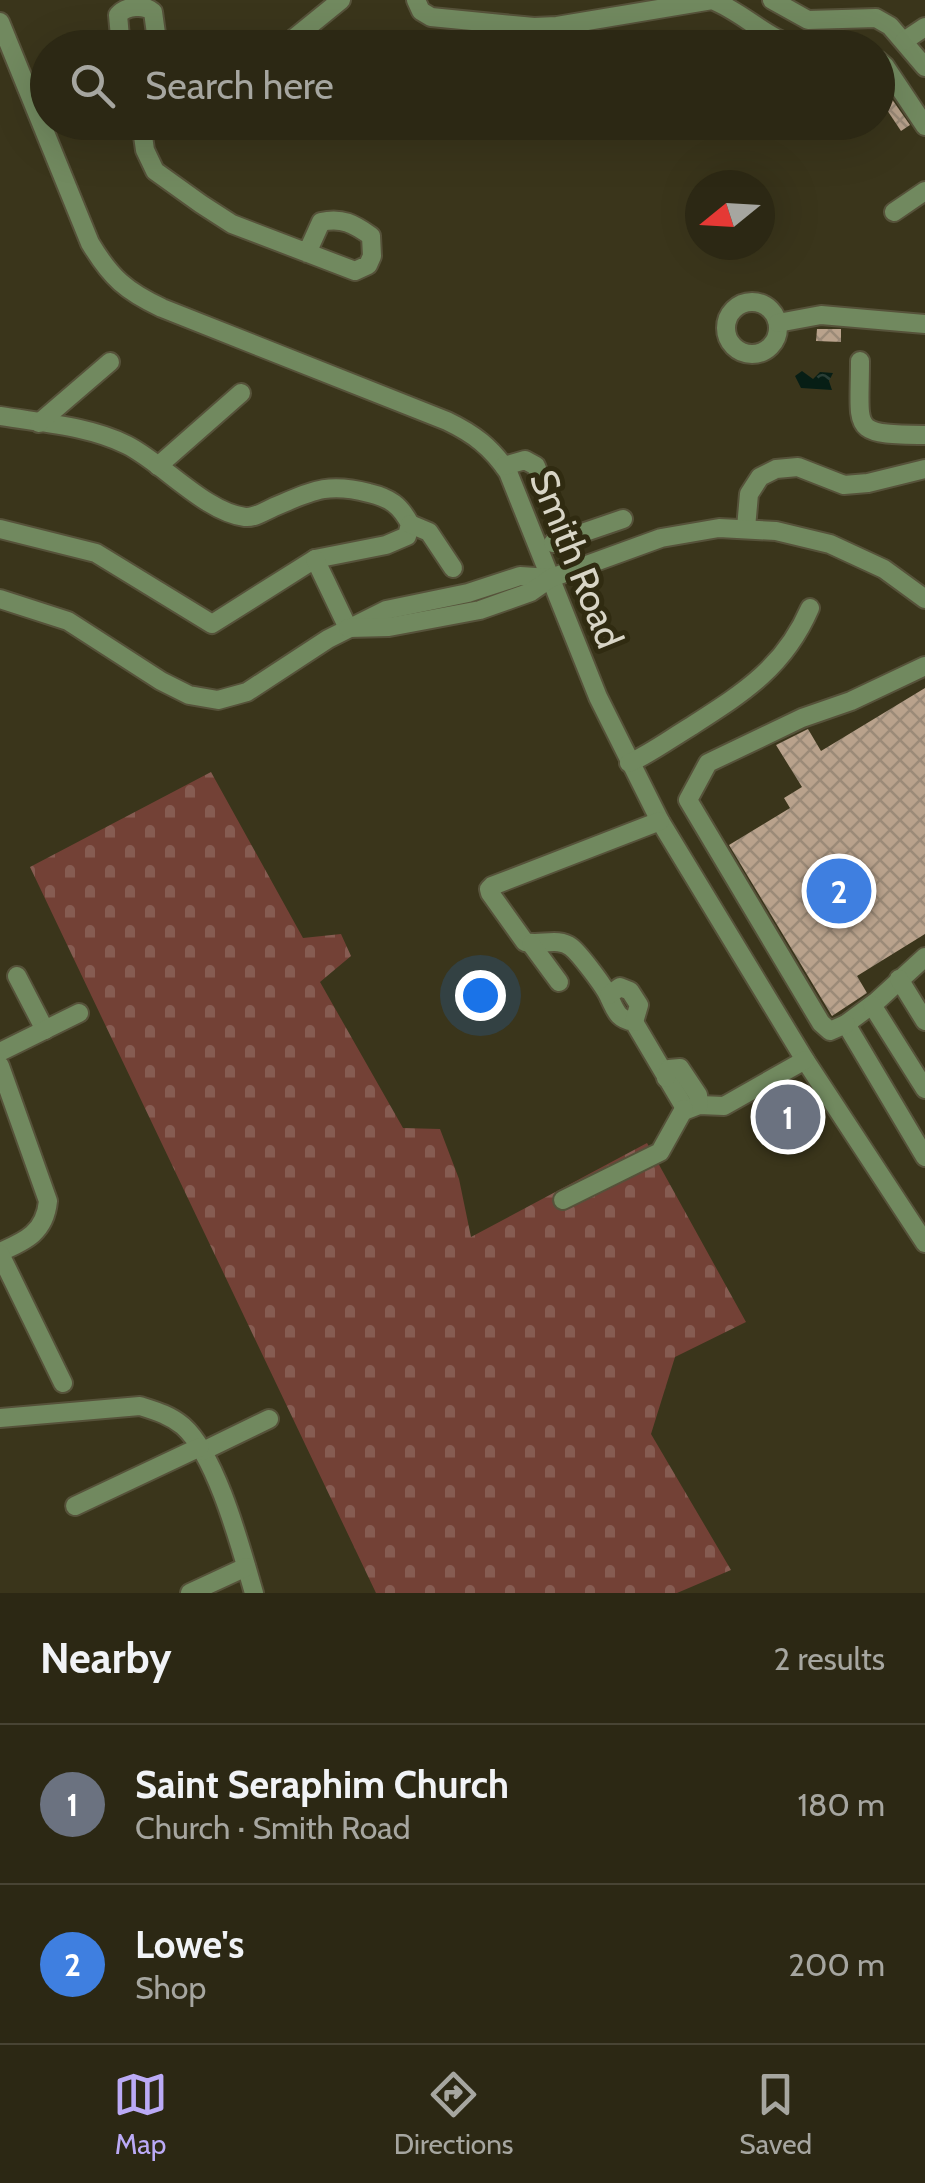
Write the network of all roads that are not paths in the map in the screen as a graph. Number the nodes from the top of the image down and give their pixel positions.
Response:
1 (341, 0) edge
2 (416, 0) edge
3 (772, 0) edge
4 (877, 9) edge
5 (0, 22) edge
6 (925, 26) edge
7 (119, 30) edge
8 (156, 30) edge
9 (304, 30) edge
10 (763, 30) edge
11 (894, 30) edge
12 (895, 32) edge
13 (904, 42) junction
14 (925, 67) edge
15 (895, 77) edge
16 (30, 78) edge
17 (920, 106) edge
18 (925, 126) edge
19 (55, 140) edge
20 (144, 140) edge
21 (925, 191) edge
22 (894, 212) dead end
23 (308, 253) dead end
24 (778, 324) dead end
25 (925, 324) edge
26 (860, 361) dead end
27 (110, 362) dead end
28 (240, 393) dead end
29 (0, 416) edge
30 (40, 423) junction
31 (925, 435) edge
32 (158, 466) junction
33 (504, 466) junction
34 (925, 469) edge
35 (623, 519) dead end
36 (410, 524) junction
37 (746, 528) junction
38 (0, 529) edge
39 (564, 539) junction
40 (538, 548) junction
41 (314, 560) junction
42 (452, 568) dead end
43 (550, 578) junction
44 (0, 599) edge
45 (925, 599) edge
46 (810, 608) dead end
47 (348, 628) junction
48 (925, 666) edge
49 (629, 764) junction
50 (660, 822) junction
51 (531, 944) junction
52 (925, 956) edge
53 (17, 976) dead end
54 (899, 979) junction
55 (559, 982) dead end
56 (872, 1005) junction
57 (79, 1013) dead end
58 (925, 1021) edge
59 (846, 1024) junction
60 (45, 1030) junction
61 (0, 1052) edge
62 (805, 1060) junction
63 (0, 1066) edge
64 (925, 1088) edge
65 (691, 1107) junction
66 (925, 1157) edge
67 (563, 1200) dead end
68 (925, 1243) edge
69 (0, 1253) edge
70 (63, 1383) dead end
71 (0, 1418) edge
72 (269, 1419) dead end
73 (202, 1449) junction
74 (74, 1506) dead end
75 (246, 1567) junction
76 (190, 1593) edge
77 (254, 1593) edge

1 - 9 street
2 - 10 street
3 - 4 street
4 - 11 street
5 - 16 street, Smith Road
6 - 13 street
7 - 8 street
12 - 13 street
13 - 14 street
15 - 17 street
17 - 18 street
19 - 33 street, Smith Road
20 - 23 street
21 - 22 street
24 - 25 street
26 - 31 street
27 - 30 street
28 - 32 street
29 - 30 street
30 - 32 street
32 - 36 street
33 - 39 street
33 - 40 street, Smith Road
34 - 37 street
35 - 39 street
36 - 41 street
36 - 42 street
37 - 43 street
37 - 45 street
38 - 41 street
39 - 40 street
40 - 43 street, Smith Road
41 - 47 street
43 - 47 street
43 - 49 street, Smith Road
44 - 47 street
46 - 49 street
48 - 59 street
49 - 50 street, Smith Road
50 - 51 street
50 - 62 street, Smith Road
51 - 55 street
51 - 65 street
52 - 54 street
53 - 60 street
54 - 56 street
54 - 58 street
56 - 59 street
56 - 64 street
57 - 60 street
59 - 66 street
60 - 61 street
62 - 65 street
62 - 68 street, Smith Road
63 - 69 street
65 - 67 street
69 - 70 street
71 - 73 street
72 - 73 street
73 - 74 street
73 - 75 street
75 - 76 street
75 - 77 street

